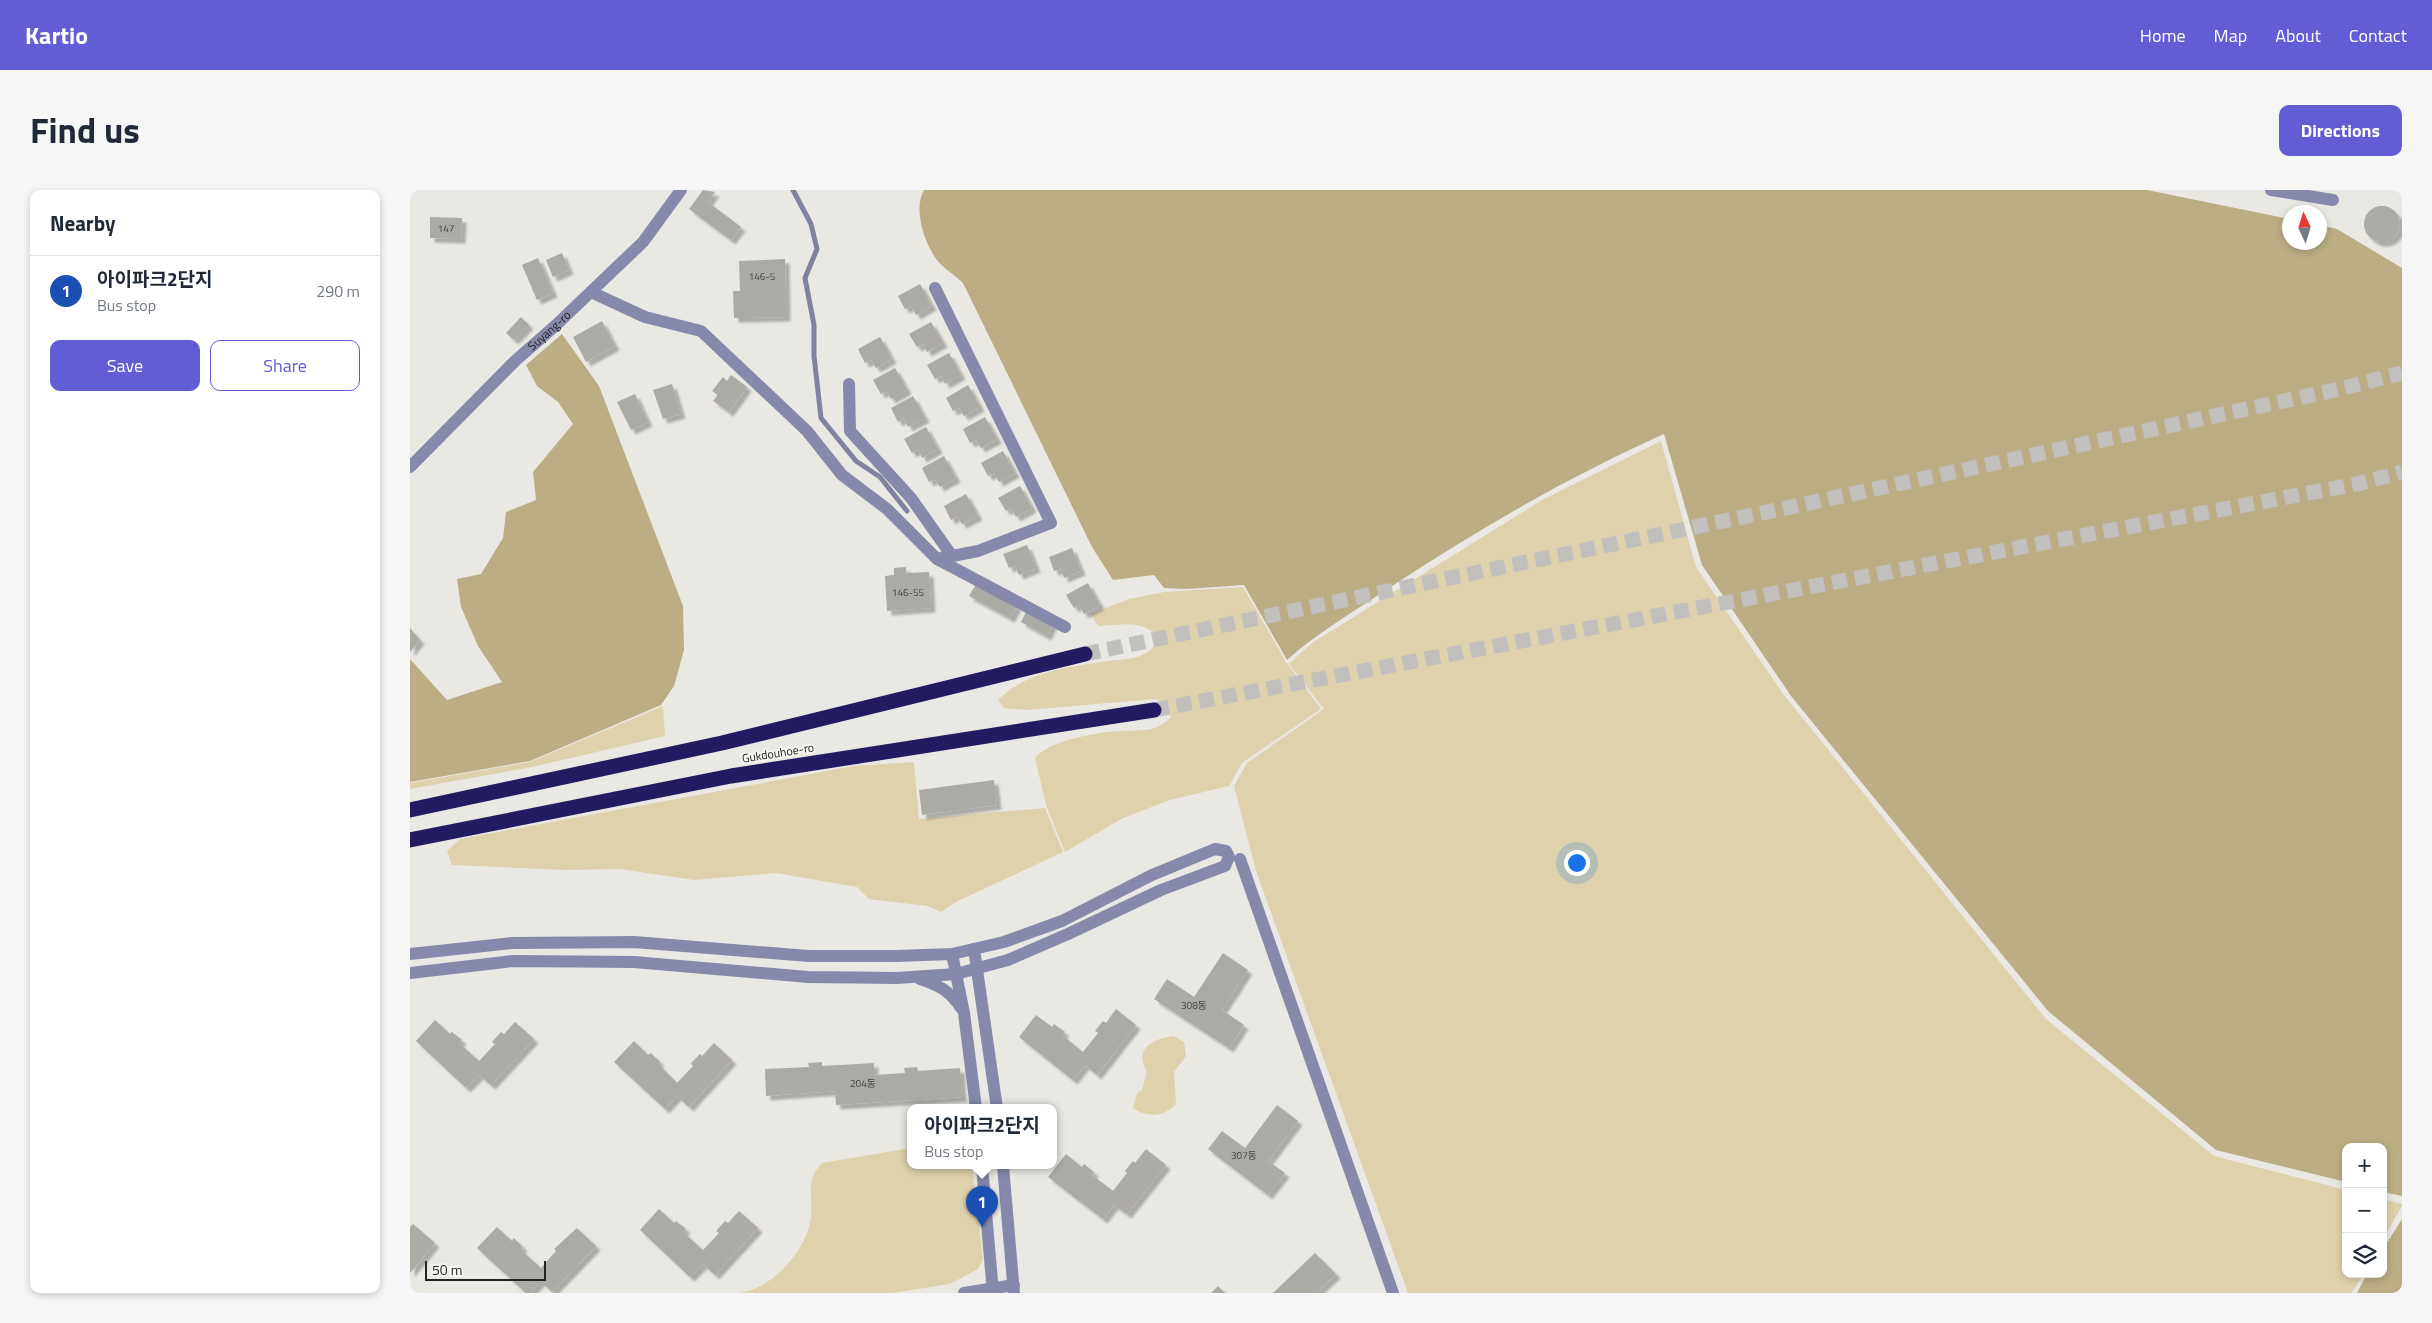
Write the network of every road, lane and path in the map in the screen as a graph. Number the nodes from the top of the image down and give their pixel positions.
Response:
1 (681, 190) edge
2 (2272, 190) edge
3 (2333, 200) dead end
4 (935, 288) dead end
5 (591, 292) junction
6 (849, 384) dead end
7 (410, 467) edge
8 (952, 556) junction
9 (938, 559) junction
10 (1065, 627) dead end
11 (1085, 654) tunnel mouth
12 (1154, 710) tunnel mouth
13 (410, 810) edge
14 (410, 840) edge
15 (1240, 859) dead end
16 (974, 949) junction
17 (410, 954) edge
18 (952, 954) junction
19 (978, 968) junction
20 (410, 973) edge
21 (956, 974) junction
22 (912, 977) junction
23 (964, 1013) junction
24 (975, 1104) edge
25 (996, 1104) edge
26 (982, 1169) edge
27 (1003, 1169) edge
28 (1014, 1289) edge
29 (993, 1291) edge
30 (964, 1293) edge
31 (1393, 1293) edge

1 - 5 street, Suyang-ro
2 - 3 street
4 - 8 street
5 - 7 street, Suyang-ro
5 - 9 street
6 - 8 street
8 - 9 street
9 - 10 street
11 - 13 highway, Gukdouhoe-ro
12 - 14 highway, Gukdouhoe-ro
15 - 31 street
16 - 18 street
16 - 19 street
16 - 19 street
17 - 18 street
18 - 21 street
19 - 21 street
19 - 25 street
20 - 22 street
21 - 22 street
21 - 23 street
22 - 23 street
23 - 24 street
26 - 29 street
27 - 28 street
28 - 29 street
29 - 30 street

